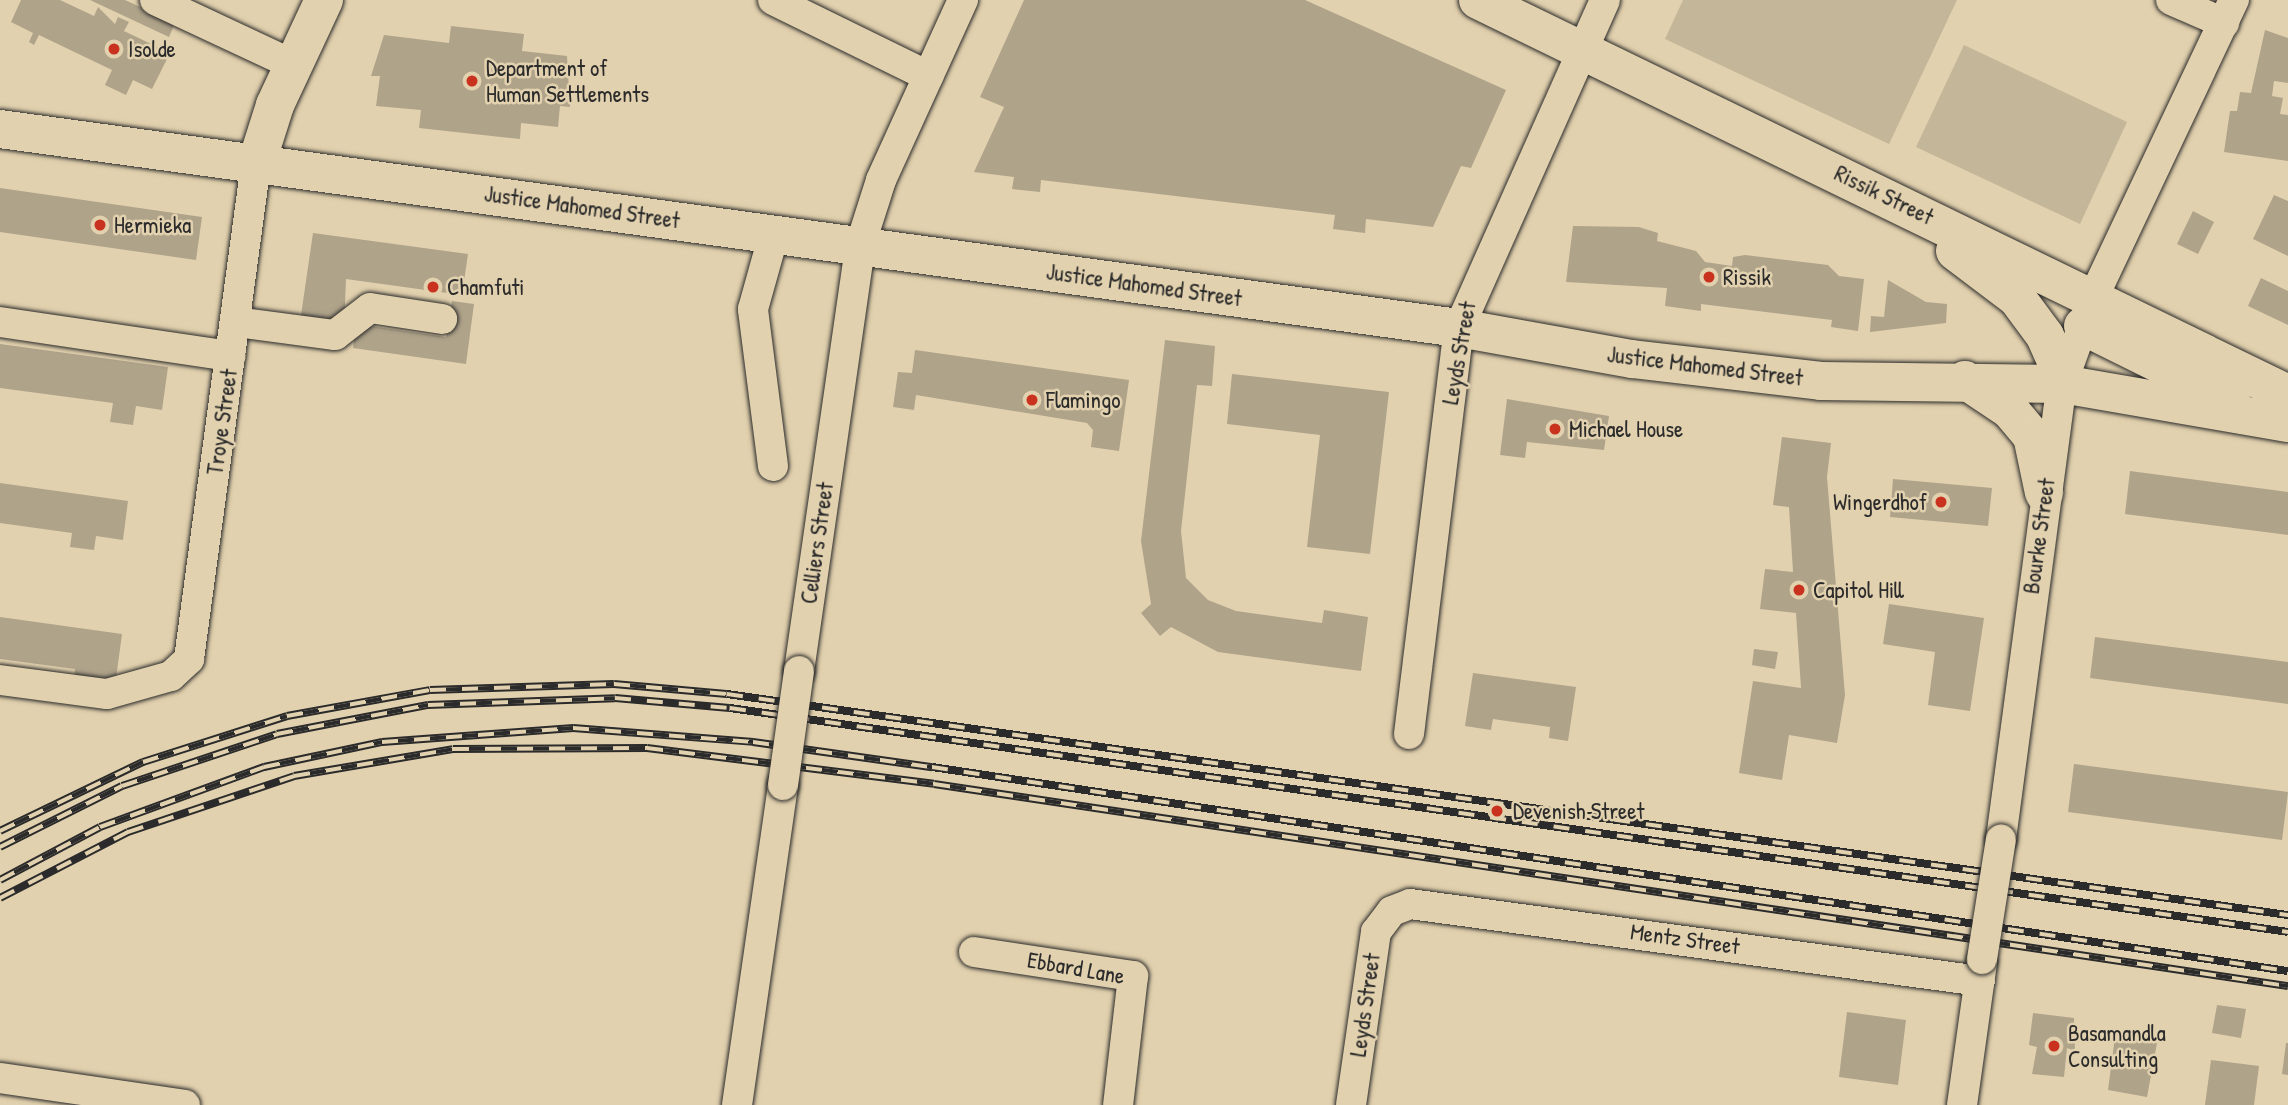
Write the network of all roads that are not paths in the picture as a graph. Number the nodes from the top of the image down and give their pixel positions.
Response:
1 (155, 0) edge
2 (324, 0) edge
3 (774, 0) edge
4 (1478, 0) edge
5 (1605, 0) edge
6 (2171, 0) edge
7 (956, 2) edge
8 (2229, 12) edge
9 (1583, 48) junction
10 (294, 65) junction
11 (928, 76) junction
12 (0, 129) edge
13 (256, 165) junction
14 (1854, 180) junction
15 (774, 234) junction
16 (860, 246) junction
17 (2087, 312) junction
18 (442, 319) dead end
19 (2034, 320) junction
20 (236, 321) junction
21 (0, 322) edge
22 (1459, 328) junction
23 (231, 356) junction
24 (1965, 380) junction
25 (2063, 382) junction
26 (2020, 383) junction
27 (2286, 413) edge
28 (773, 466) dead end
29 (2044, 493) junction
30 (0, 680) edge
31 (1409, 734) dead end
32 (1392, 911) joint
33 (974, 952) dead end
34 (1981, 970) junction
35 (0, 1078) edge
36 (127, 1101) edge
37 (185, 1105) edge
38 (737, 1105) edge
39 (1118, 1105) edge
40 (1351, 1105) edge
41 (1962, 1105) edge

1 - 10 street
2 - 10 main road, Troye Street
3 - 11 street
4 - 9 main road, Rissik Street
5 - 9 street, Leyds Street
6 - 8 street
7 - 11 street, Celliers Street
8 - 17 street, Bourke Street
9 - 14 main road, Rissik Street
9 - 22 street, Leyds Street
10 - 13 main road, Troye Street
11 - 16 street, Celliers Street
12 - 13 main road, Justice Mahomed Street
13 - 15 main road, Justice Mahomed Street
13 - 20 street, Troye Street
14 - 17 main road, Rissik Street
14 - 19 main road
15 - 16 main road, Justice Mahomed Street
15 - 28 street
16 - 22 main road, Justice Mahomed Street
16 - 38 street, Celliers Street, bridge
17 - 25 street, Bourke Street
17 - 27 main road, Rissik Street
18 - 20 street
19 - 25 main road
19 - 26 main road
20 - 23 street, Troye Street
21 - 23 street
22 - 24 main road, Justice Mahomed Street
22 - 31 street, Leyds Street
23 - 30 street, Troye Street
24 - 26 main road, Justice Mahomed Street
24 - 29 main road
25 - 26 main road, Justice Mahomed Street
25 - 27 main road, Justice Mahomed Street
25 - 29 street, Bourke Street
29 - 34 street, Bourke Street, bridge
32 - 34 street, Mentz Street
32 - 40 street, Leyds Street
33 - 39 street, Ebbard Lane
34 - 41 street, Bourke Street
35 - 36 street
36 - 37 street

